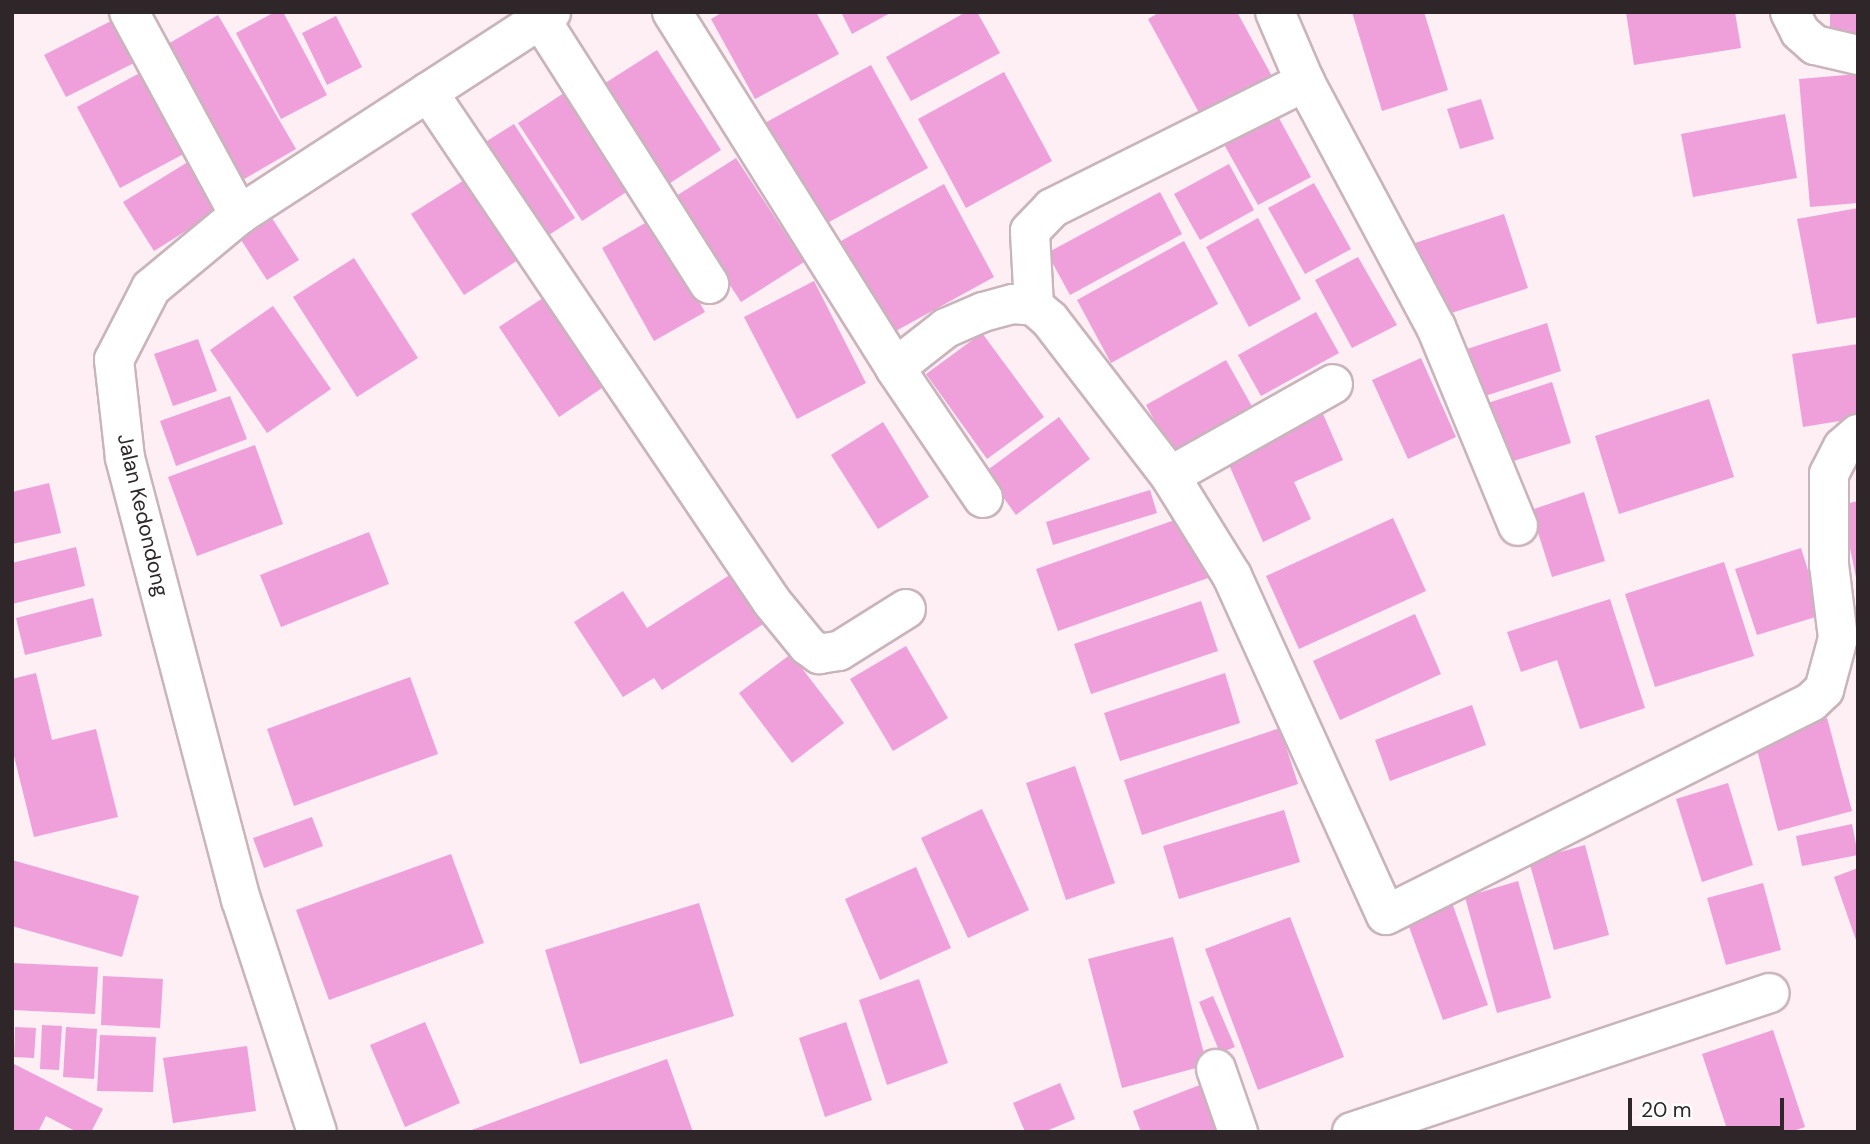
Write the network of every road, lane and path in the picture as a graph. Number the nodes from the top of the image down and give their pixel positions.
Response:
1 (129, 12) edge
2 (672, 12) edge
3 (1275, 12) edge
4 (1790, 12) edge
5 (546, 16) edge
6 (1858, 55) edge
7 (1305, 82) junction
8 (428, 92) junction
9 (239, 215) junction
10 (709, 284) dead end
11 (1034, 306) junction
12 (895, 368) junction
13 (1333, 384) dead end
14 (1858, 435) edge
15 (1170, 476) junction
16 (983, 498) dead end
17 (1518, 527) dead end
18 (906, 609) dead end
19 (1769, 993) dead end
20 (1216, 1069) dead end
21 (309, 1131) edge
22 (1238, 1132) edge
23 (1352, 1132) edge

1 - 9 street
2 - 12 street
3 - 7 street
4 - 6 street
5 - 8 street, Jalan Kedondong
5 - 10 street
7 - 11 street
7 - 17 street
8 - 9 street, Jalan Kedondong
8 - 18 street
9 - 21 street, Jalan Kedondong
11 - 12 street
11 - 15 street
12 - 16 street
13 - 15 street
14 - 15 street
19 - 23 street
20 - 22 street

